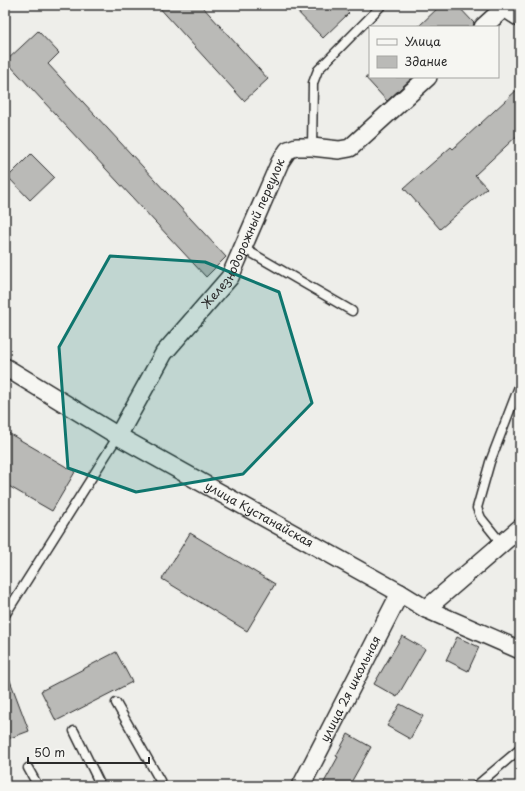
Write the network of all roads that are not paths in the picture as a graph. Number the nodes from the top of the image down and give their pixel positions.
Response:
1 (382, 5) edge
2 (502, 6) edge
3 (520, 18) edge
4 (484, 26) edge
5 (427, 78) edge
6 (312, 147) junction
7 (243, 248) junction
8 (352, 310) dead end
9 (5, 367) edge
10 (520, 384) edge
11 (118, 436) junction
12 (520, 528) edge
13 (502, 544) junction
14 (400, 593) junction
15 (426, 609) junction
16 (5, 614) edge
17 (520, 650) edge
18 (116, 703) dead end
19 (74, 730) dead end
20 (520, 749) edge
21 (28, 768) dead end
22 (38, 786) edge
23 (101, 786) edge
24 (163, 786) edge
25 (301, 786) edge
26 (476, 786) edge

1 - 6 lane
2 - 3 street
2 - 4 street
5 - 6 street, Железнодорожный переулок
6 - 7 street, Железнодорожный переулок
7 - 8 lane
7 - 11 street, Железнодорожный переулок
9 - 11 street, улица Кустанайская
10 - 13 lane
11 - 14 street, улица Кустанайская
11 - 16 lane
12 - 13 street
13 - 15 street
14 - 15 street, улица Кустанайская
14 - 25 street, улица 2я школьная
15 - 17 street, улица Кустанайская
18 - 24 lane
19 - 23 lane
20 - 26 lane
21 - 22 lane

